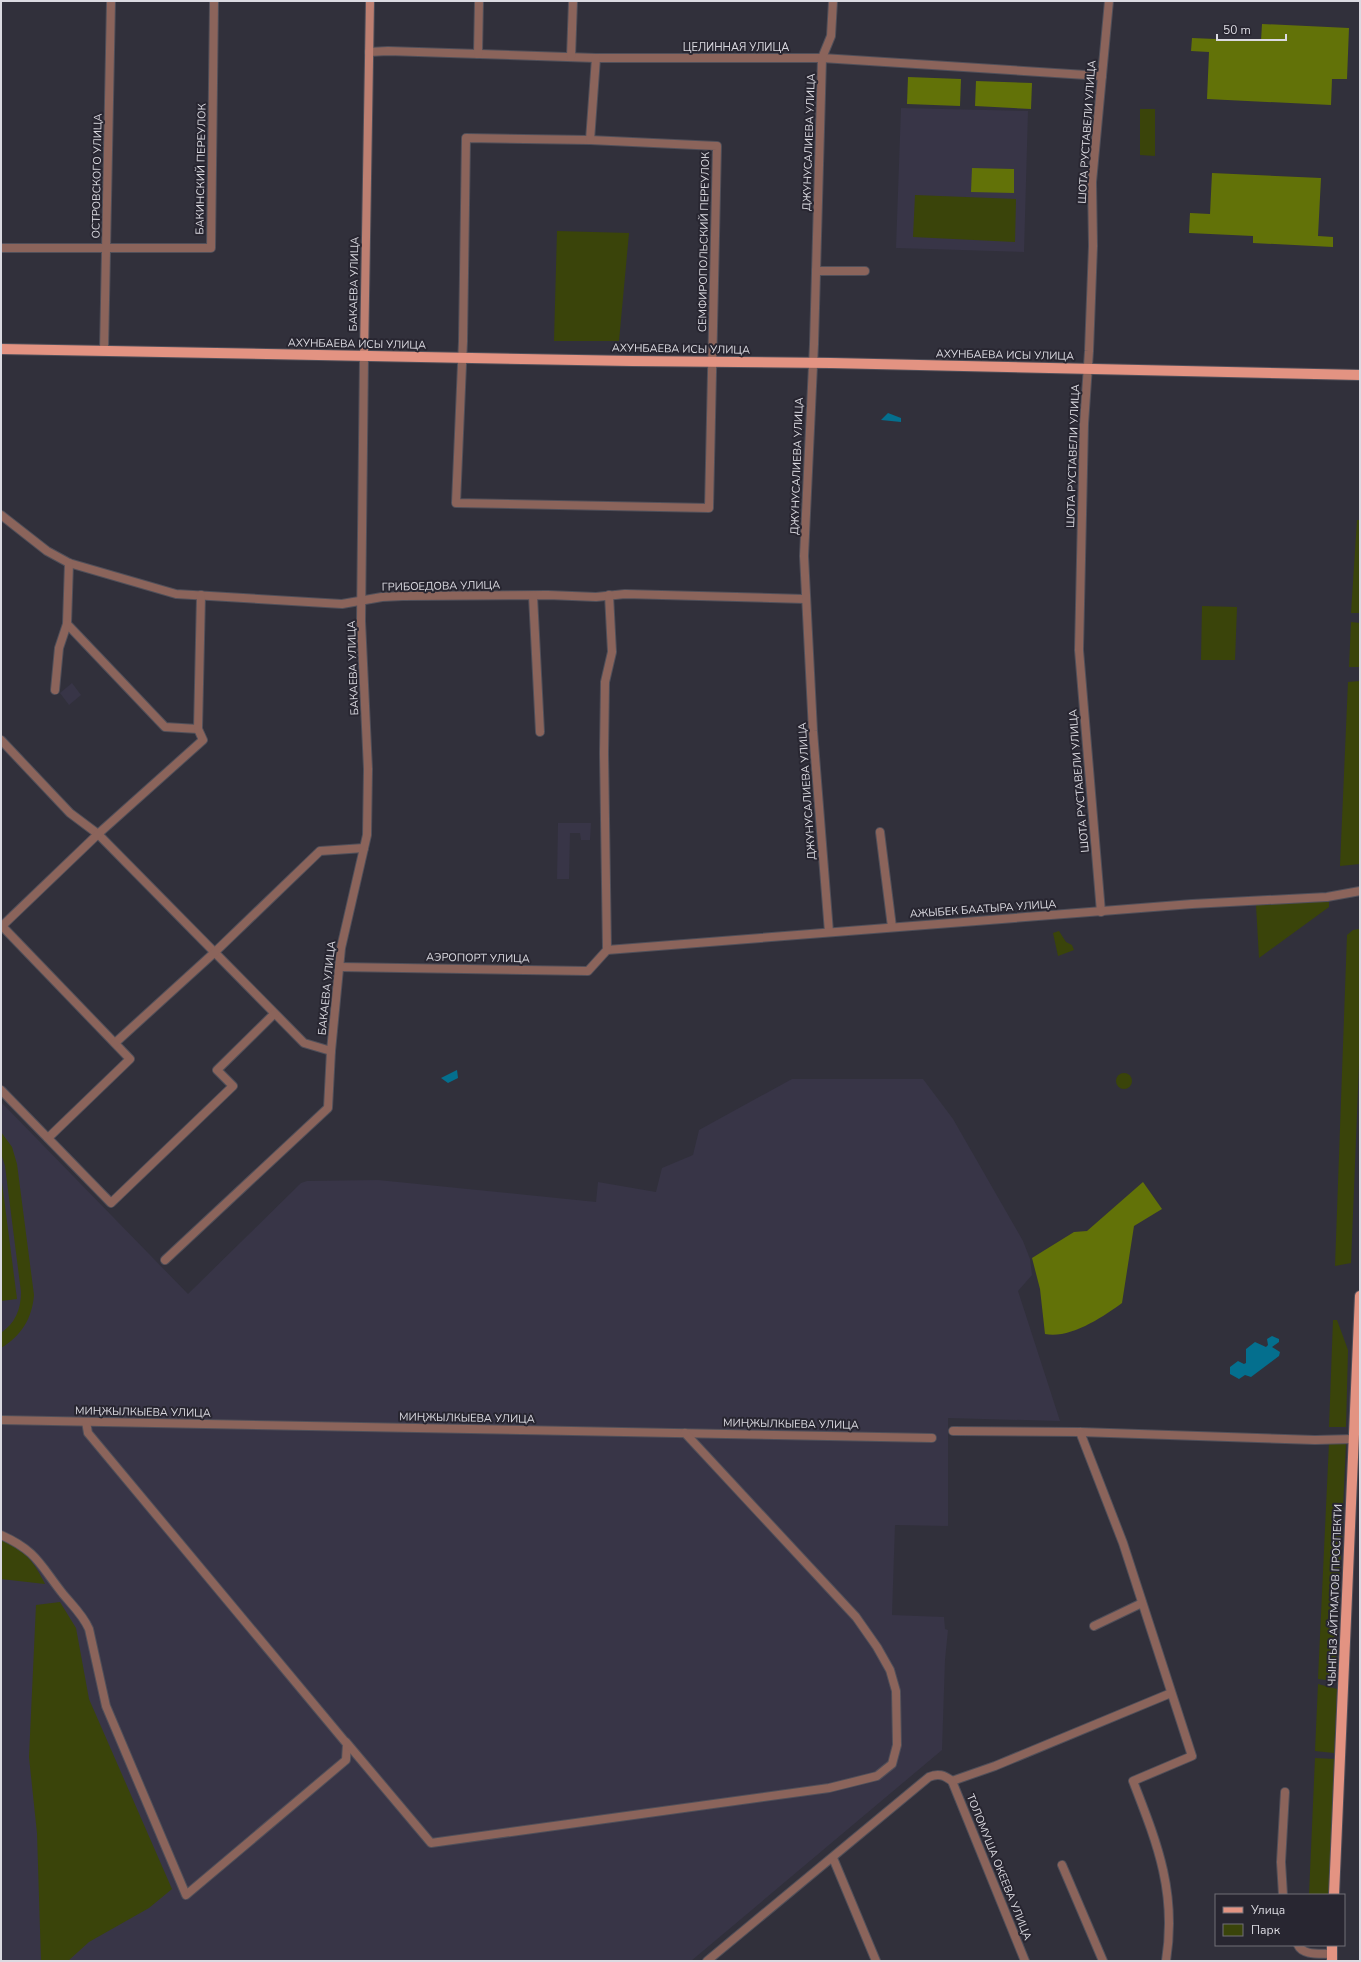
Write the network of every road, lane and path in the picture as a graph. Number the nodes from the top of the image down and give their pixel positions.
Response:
1 (111, 1) edge
2 (214, 1) edge
3 (370, 1) edge
4 (479, 1) edge
5 (573, 1) edge
6 (833, 1) edge
7 (1109, 1) edge
8 (369, 52) junction
9 (478, 54) junction
10 (571, 57) junction
11 (596, 58) junction
12 (822, 58) junction
13 (1102, 76) junction
14 (590, 140) junction
15 (1, 248) edge
16 (106, 248) junction
17 (816, 271) junction
18 (865, 271) dead end
19 (1, 349) edge
20 (104, 351) junction
21 (364, 356) junction
22 (462, 358) junction
23 (713, 362) junction
24 (813, 362) junction
25 (1088, 369) junction
26 (1360, 375) edge
27 (1, 515) edge
28 (69, 563) junction
29 (200, 595) junction
30 (609, 595) junction
31 (533, 596) junction
32 (805, 599) junction
33 (362, 602) junction
34 (67, 624) junction
35 (55, 690) dead end
36 (198, 729) junction
37 (540, 732) dead end
38 (1, 740) edge
39 (880, 832) dead end
40 (98, 834) junction
41 (364, 848) junction
42 (1360, 891) edge
43 (1101, 912) junction
44 (2, 925) edge
45 (892, 927) junction
46 (829, 932) junction
47 (607, 950) junction
48 (215, 952) junction
49 (339, 967) junction
50 (274, 1014) junction
51 (115, 1043) junction
52 (331, 1051) junction
53 (1, 1090) edge
54 (48, 1138) junction
55 (165, 1260) dead end
56 (1360, 1296) edge
57 (1, 1420) edge
58 (86, 1422) junction
59 (1357, 1428) edge
60 (953, 1431) dead end
61 (1080, 1432) junction
62 (685, 1433) junction
63 (932, 1438) dead end
64 (1354, 1439) junction
65 (1, 1535) edge
66 (1142, 1602) junction
67 (1094, 1626) dead end
68 (1171, 1693) junction
69 (340, 1735) junction
70 (952, 1781) junction
71 (1285, 1792) dead end
72 (832, 1858) junction
73 (1062, 1865) dead end
74 (1283, 1894) edge
75 (1334, 1894) edge
76 (1298, 1946) edge
77 (1332, 1953) edge
78 (707, 1961) edge
79 (876, 1961) edge
80 (1025, 1961) edge
81 (1103, 1961) edge
82 (1166, 1961) edge

1 - 16 street, ОСТРОВСКОГО УЛИЦА
2 - 16 street, БАКИНСКИЙ ПЕРЕУЛОК
3 - 8 main road, БАКАЕВА УЛИЦА
4 - 9 street
5 - 10 street
6 - 12 street, ДЖУНУСАЛИЕВА УЛИЦА
7 - 13 street, ШОТА РУСТАВЕЛИ УЛИЦА
8 - 9 street, ЦЕЛИННАЯ УЛИЦА
8 - 21 main road, БАКАЕВА УЛИЦА
9 - 10 street, ЦЕЛИННАЯ УЛИЦА
10 - 11 street, ЦЕЛИННАЯ УЛИЦА
11 - 12 street, ЦЕЛИННАЯ УЛИЦА
11 - 14 street
12 - 13 street, ЦЕЛИННАЯ УЛИЦА
12 - 17 street, ДЖУНУСАЛИЕВА УЛИЦА
13 - 25 street, ШОТА РУСТАВЕЛИ УЛИЦА
14 - 22 street, СЕМФИРОПОЛЬСКИЙ ПЕРЕУЛОК
14 - 23 street, СЕМФИРОПОЛЬСКИЙ ПЕРЕУЛОК
15 - 16 street, БАКИНСКИЙ ПЕРЕУЛОК
16 - 20 street, ОСТРОВСКОГО УЛИЦА
17 - 18 street
17 - 24 street, ДЖУНУСАЛИЕВА УЛИЦА
19 - 20 main road, АХУНБАЕВА ИСЫ УЛИЦА
20 - 21 main road, АХУНБАЕВА ИСЫ УЛИЦА
21 - 22 main road, АХУНБАЕВА ИСЫ УЛИЦА
21 - 33 street, БАКАЕВА УЛИЦА
22 - 23 main road, АХУНБАЕВА ИСЫ УЛИЦА
22 - 23 street, СЕМФИРОПОЛЬСКИЙ ПЕРЕУЛОК
23 - 24 main road, АХУНБАЕВА ИСЫ УЛИЦА
24 - 25 main road, АХУНБАЕВА ИСЫ УЛИЦА
24 - 32 street, ДЖУНУСАЛИЕВА УЛИЦА
25 - 26 main road, АХУНБАЕВА ИСЫ УЛИЦА
25 - 43 street, ШОТА РУСТАВЕЛИ УЛИЦА
27 - 28 street, ГРИБОЕДОВА УЛИЦА
28 - 29 street, ГРИБОЕДОВА УЛИЦА
28 - 34 street
29 - 33 street, ГРИБОЕДОВА УЛИЦА
29 - 36 street
30 - 31 street, ГРИБОЕДОВА УЛИЦА
30 - 32 street, ГРИБОЕДОВА УЛИЦА
30 - 47 street
31 - 33 street, ГРИБОЕДОВА УЛИЦА
31 - 37 street
32 - 46 street, ДЖУНУСАЛИЕВА УЛИЦА
33 - 41 street, БАКАЕВА УЛИЦА
34 - 35 street
34 - 36 street
36 - 40 street
38 - 40 street
39 - 45 street
40 - 44 street
40 - 48 street
41 - 48 street
41 - 49 street, БАКАЕВА УЛИЦА
42 - 43 street, АЖЫБЕК БААТЫРА УЛИЦА
43 - 45 street, АЖЫБЕК БААТЫРА УЛИЦА
44 - 51 street
45 - 46 street, АЖЫБЕК БААТЫРА УЛИЦА
46 - 47 street, АЖЫБЕК БААТЫРА УЛИЦА
47 - 49 street, АЭРОПОРТ УЛИЦА
48 - 50 street
48 - 51 street
49 - 52 street, БАКАЕВА УЛИЦА
50 - 52 street
50 - 54 street
51 - 54 street
52 - 55 street, БАКАЕВА УЛИЦА
53 - 54 street
56 - 59 main road, ЧЫНГЫЗ АЙТМАТОВ ПРОСПЕКТИ
57 - 58 street, МИҢЖЫЛКЫЕВА УЛИЦА
58 - 62 street, МИҢЖЫЛКЫЕВА УЛИЦА
58 - 69 street
59 - 64 main road, ЧЫНГЫЗ АЙТМАТОВ ПРОСПЕКТИ
60 - 61 street
61 - 64 street
61 - 66 street
62 - 63 street, МИҢЖЫЛКЫЕВА УЛИЦА
62 - 69 street
64 - 75 main road, ЧЫНГЫЗ АЙТМАТОВ ПРОСПЕКТИ
65 - 69 street
66 - 67 street
66 - 68 street
68 - 70 street
68 - 82 street
70 - 72 street
70 - 80 street, ТОЛОМУША ОКЕЕВА УЛИЦА
71 - 74 street
72 - 78 street
72 - 79 street
73 - 81 street
76 - 77 street

